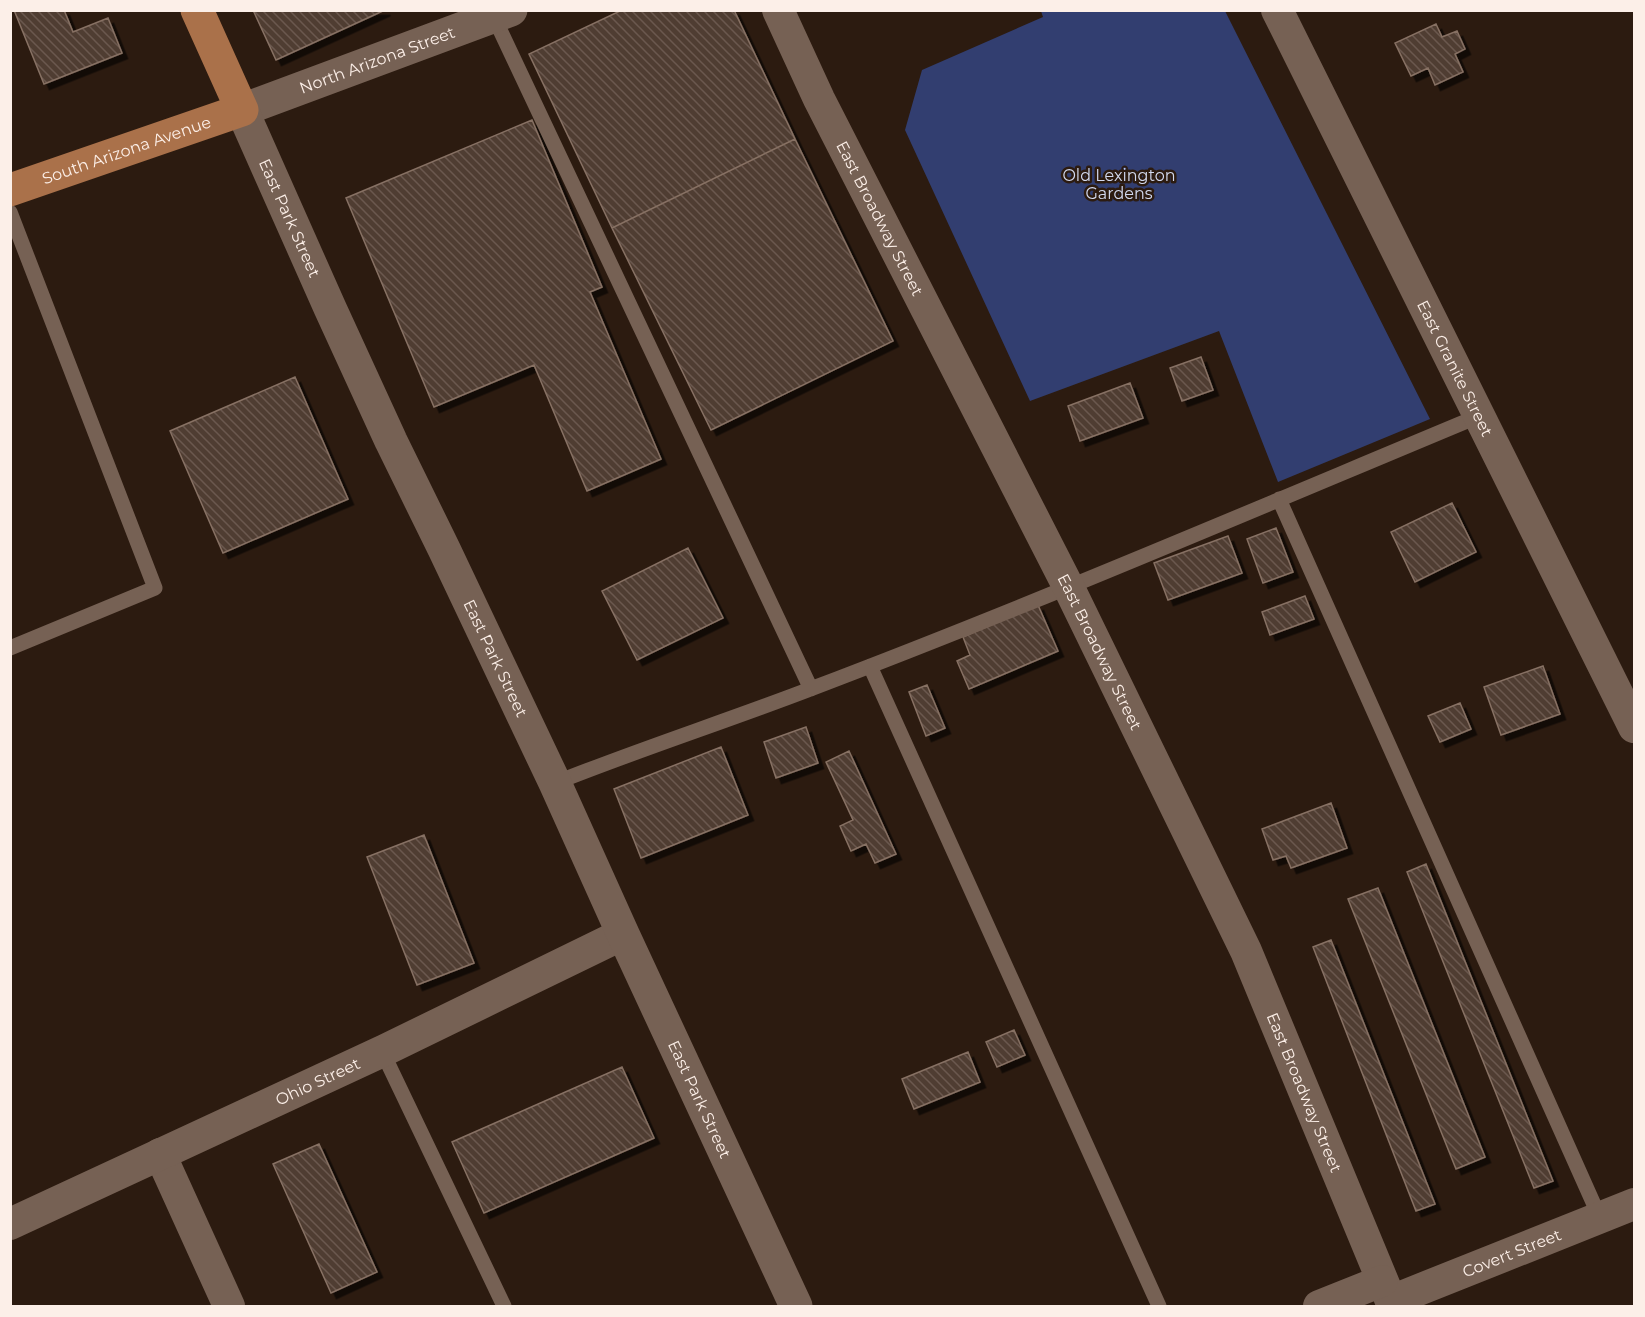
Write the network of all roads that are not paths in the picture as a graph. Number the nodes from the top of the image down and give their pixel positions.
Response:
1 (197, 10) edge
2 (778, 10) edge
3 (1277, 10) edge
4 (499, 13) edge
5 (242, 110) junction
6 (10, 190) edge
7 (10, 212) edge
8 (1479, 416) junction
9 (1279, 499) junction
10 (1068, 588) junction
11 (10, 648) edge
12 (870, 666) junction
13 (811, 689) junction
14 (1635, 727) edge
15 (555, 783) junction
16 (623, 933) junction
17 (382, 1051) junction
18 (160, 1154) junction
19 (1635, 1204) edge
20 (1600, 1218) junction
21 (10, 1224) edge
22 (1389, 1296) edge
23 (229, 1306) edge
24 (504, 1306) edge
25 (796, 1306) edge
26 (1159, 1306) edge
27 (1319, 1306) edge

1 - 5 main road, East Park Street
2 - 10 street, East Broadway Street
3 - 8 street, East Granite Street
4 - 5 main road, North Arizona Street
4 - 13 lane
5 - 6 main road, South Arizona Avenue
5 - 15 main road, East Park Street
7 - 11 lane
8 - 9 lane
8 - 14 street, East Granite Street
9 - 10 lane
9 - 20 lane
10 - 12 lane
10 - 22 street, East Broadway Street
12 - 13 lane
12 - 26 lane
13 - 15 lane
15 - 16 main road, East Park Street
16 - 17 street, Ohio Street
16 - 25 main road, East Park Street
17 - 18 street, Ohio Street
17 - 24 lane
18 - 21 street, Ohio Street
18 - 23 street
19 - 20 street, Covert Street
20 - 22 street, Covert Street
22 - 27 street, Covert Street

